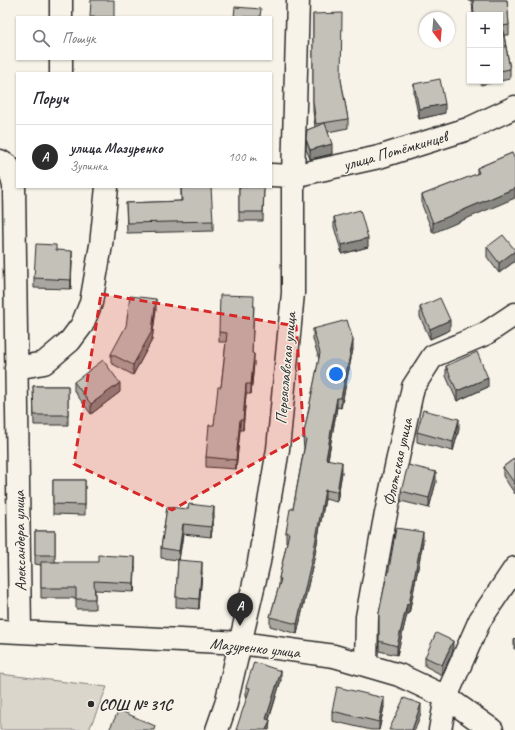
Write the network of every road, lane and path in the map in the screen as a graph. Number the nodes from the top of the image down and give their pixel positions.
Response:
1 (61, 0) edge
2 (298, 0) edge
3 (61, 16) edge
4 (61, 60) edge
5 (61, 72) edge
6 (515, 107) edge
7 (10, 172) edge
8 (272, 175) edge
9 (293, 176) junction
10 (108, 188) edge
11 (515, 314) edge
12 (16, 368) junction
13 (515, 568) edge
14 (10, 632) edge
15 (240, 643) junction
16 (366, 665) junction
17 (446, 697) junction
18 (218, 730) edge
19 (440, 730) edge
20 (492, 730) edge

1 - 3 street
2 - 9 street, Переяславская улица
4 - 5 street
6 - 9 street, улица Потёмкинцев
7 - 12 street, Александера улица
8 - 9 street, улица Потёмкинцев
9 - 15 street, Переяславская улица
10 - 12 street
11 - 16 street, Флотская улица
12 - 14 street, Александера улица
13 - 17 street
14 - 15 street, Мазуренко улица
15 - 16 street, Мазуренко улица
15 - 18 street, Переяславская улица
16 - 17 street, Мазуренко улица
17 - 19 street
17 - 20 street, Мазуренко улица

